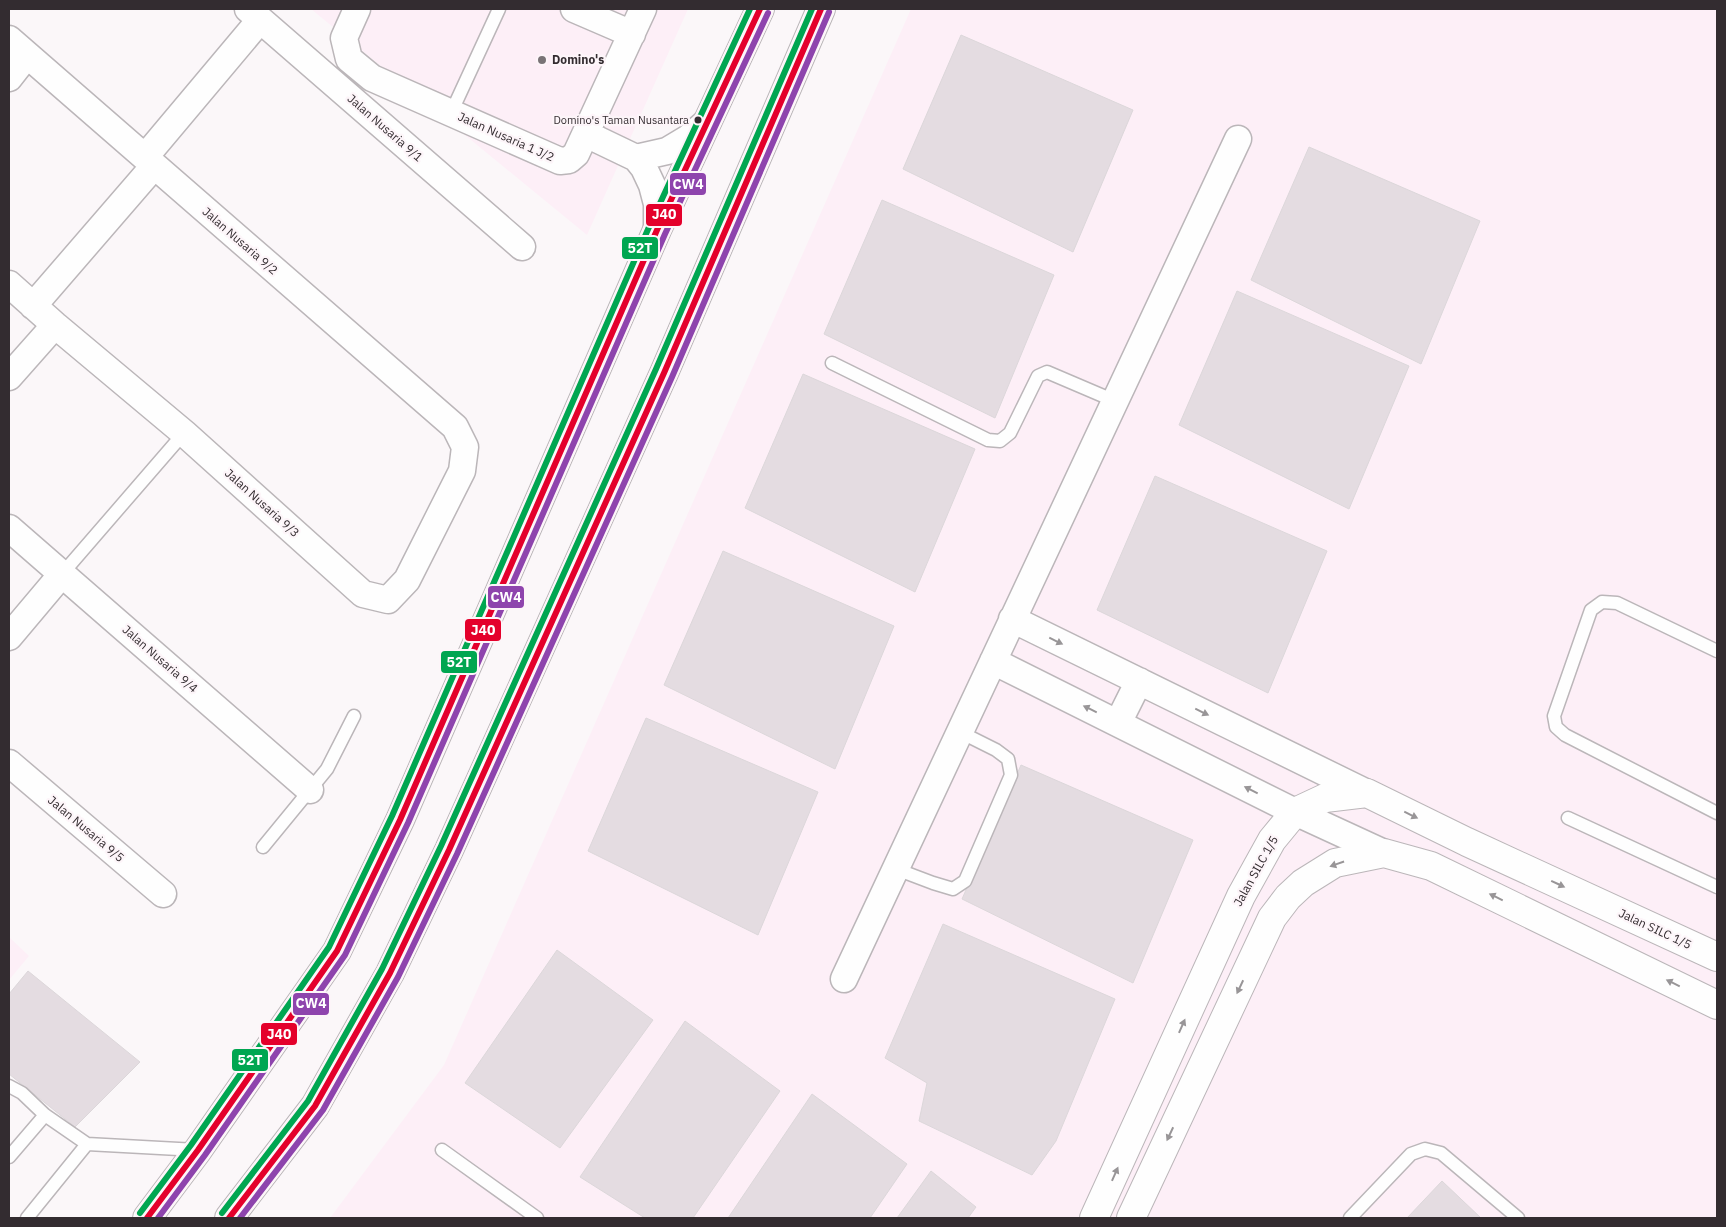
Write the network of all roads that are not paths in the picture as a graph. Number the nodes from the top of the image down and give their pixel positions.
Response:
1 (358, 9) edge
2 (499, 9) edge
3 (574, 9) edge
4 (643, 9) edge
5 (760, 9) edge
6 (821, 9) edge
7 (254, 14) edge
8 (632, 34) junction
9 (18, 47) edge
10 (9, 78) edge
11 (451, 113) junction
12 (708, 121) junction
13 (586, 134) junction
14 (1238, 139) dead end
15 (636, 158) junction
16 (150, 162) junction
17 (657, 230) junction
18 (522, 247) dead end
19 (9, 284) edge
20 (33, 306) junction
21 (55, 325) junction
22 (832, 363) dead end
23 (9, 377) edge
24 (1115, 401) junction
25 (184, 433) junction
26 (465, 447) joint
27 (9, 528) edge
28 (62, 574) junction
29 (1012, 619) junction
30 (9, 637) edge
31 (1717, 651) edge
32 (993, 661) junction
33 (1139, 681) junction
34 (354, 716) dead end
35 (1118, 723) junction
36 (960, 732) junction
37 (9, 763) edge
38 (310, 790) junction
39 (1367, 793) junction
40 (1294, 812) junction
41 (1717, 813) edge
42 (1568, 818) dead end
43 (263, 847) dead end
44 (1384, 853) junction
45 (896, 869) junction
46 (1717, 888) edge
47 (163, 894) dead end
48 (1717, 957) edge
49 (844, 979) dead end
50 (1717, 1004) edge
51 (9, 1086) edge
52 (46, 1115) junction
53 (87, 1144) junction
54 (198, 1150) junction
55 (442, 1150) dead end
56 (9, 1157) edge
57 (27, 1218) edge
58 (147, 1218) edge
59 (230, 1218) edge
60 (537, 1218) edge
61 (1094, 1218) edge
62 (1130, 1218) edge
63 (1350, 1218) edge
64 (1518, 1218) edge

1 - 11 street, Jalan Nusaria 1 J/2
2 - 11 lane
3 - 8 street
4 - 8 street, Jalan Nusaria 1 J/2
5 - 12 main road
6 - 59 main road
7 - 16 street
7 - 18 street, Jalan Nusaria 9/1
8 - 13 street, Jalan Nusaria 1 J/2
9 - 10 street
9 - 16 street, Jalan Nusaria 9/2
11 - 13 street, Jalan Nusaria 1 J/2
12 - 15 street
12 - 17 main road
13 - 15 street
14 - 24 street
15 - 17 street
16 - 20 street
16 - 26 street, Jalan Nusaria 9/2
17 - 54 main road
19 - 20 street, Jalan Nusaria 9/3
20 - 21 street, Jalan Nusaria 9/3
21 - 23 street
21 - 25 street, Jalan Nusaria 9/3
22 - 24 lane
24 - 29 street
25 - 26 street, Jalan Nusaria 9/3
25 - 28 lane
27 - 28 street, Jalan Nusaria 9/4
28 - 30 street
28 - 38 street, Jalan Nusaria 9/4
29 - 32 street
29 -> 33 street
31 - 41 lane
35 -> 32 street
32 - 36 street
33 - 35 street
33 -> 39 street
34 - 38 lane
40 -> 35 street
36 - 45 street
36 - 45 lane
37 - 47 street, Jalan Nusaria 9/5
38 - 43 lane
39 - 40 main road, Jalan SILC 1/5
39 -> 48 main road, Jalan SILC 1/5
40 - 44 street
61 -> 40 main road, Jalan SILC 1/5
42 - 46 lane
50 -> 44 main road
44 -> 62 main road
45 - 49 street
51 - 52 lane
52 - 53 lane
52 - 56 lane
53 - 54 lane
53 - 57 lane
54 - 58 main road
55 - 60 lane
63 - 64 lane

